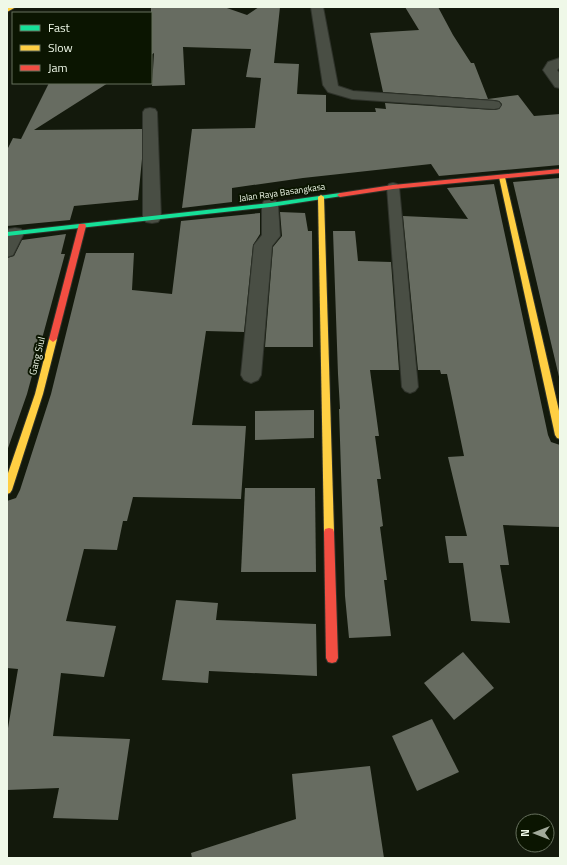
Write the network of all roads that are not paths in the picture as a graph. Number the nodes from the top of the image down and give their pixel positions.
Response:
1 (13, 7) edge
2 (317, 7) edge
3 (7, 10) edge
4 (560, 62) edge
5 (560, 84) edge
6 (494, 105) dead end
7 (150, 112) dead end
8 (560, 171) edge
9 (502, 177) junction
10 (393, 187) junction
11 (321, 197) junction
12 (270, 205) junction
13 (152, 218) junction
14 (82, 226) junction
15 (11, 233) edge
16 (7, 251) edge
17 (251, 375) dead end
18 (410, 387) dead end
19 (560, 435) edge
20 (7, 490) edge
21 (332, 658) dead end

1 - 3 main road
2 - 6 street
4 - 5 street
7 - 13 street
8 - 9 main road, Jalan Raya Basangkasa
9 - 10 main road, Jalan Raya Basangkasa
9 - 19 main road
10 - 11 main road, Jalan Raya Basangkasa
10 - 18 lane
11 - 12 main road, Jalan Raya Basangkasa
11 - 21 main road
12 - 13 main road, Jalan Raya Basangkasa
12 - 17 street
13 - 14 main road, Jalan Raya Basangkasa
14 - 15 main road, Jalan Raya Basangkasa
14 - 20 main road, Gang Siul
15 - 16 street

